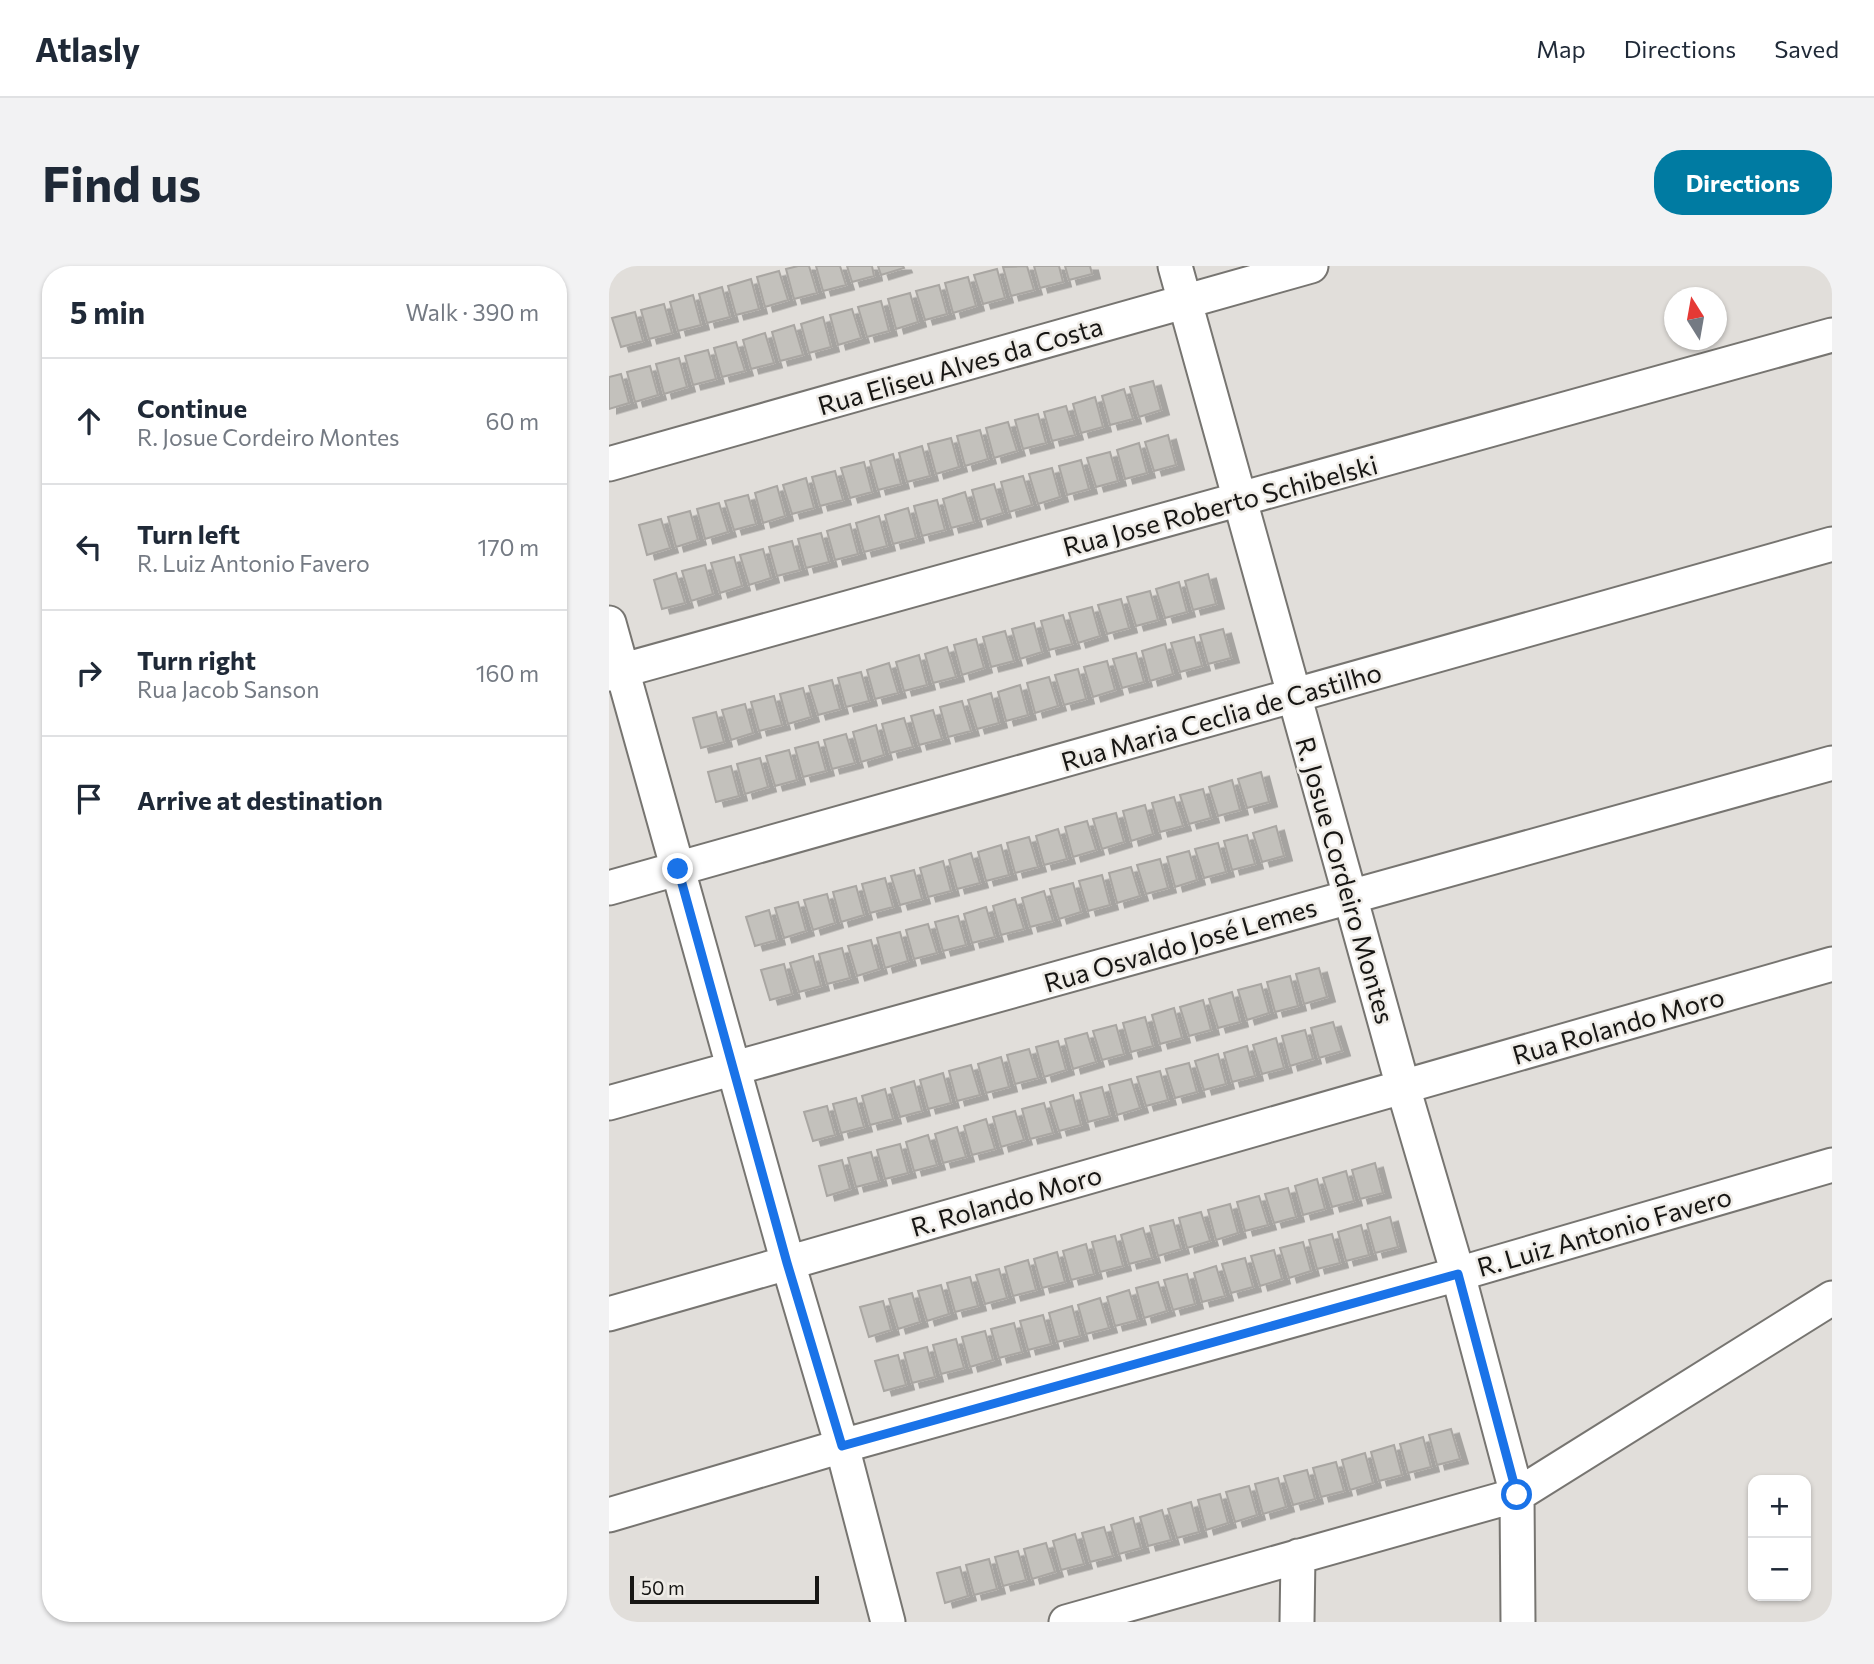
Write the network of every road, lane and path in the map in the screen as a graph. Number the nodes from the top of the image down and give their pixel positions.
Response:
1 (1175, 266) edge
2 (1311, 266) edge
3 (1185, 301) junction
4 (1832, 335) edge
5 (609, 464) edge
6 (1240, 499) junction
7 (1832, 544) edge
8 (609, 622) edge
9 (616, 672) edge
10 (1295, 695) junction
11 (1832, 763) edge
12 (678, 869) junction
13 (609, 888) edge
14 (1351, 897) junction
15 (1832, 964) edge
16 (733, 1069) junction
17 (1403, 1087) junction
18 (609, 1103) edge
19 (1832, 1165) edge
20 (787, 1263) junction
21 (1458, 1274) junction
22 (1832, 1298) edge
23 (609, 1314) edge
24 (842, 1446) junction
25 (1517, 1495) junction
26 (609, 1515) edge
27 (1298, 1556) junction
28 (1076, 1621) edge
29 (888, 1622) edge
30 (1297, 1622) edge
31 (1518, 1622) edge

1 - 3 street, R. Josue Cordeiro Montes
2 - 3 street, Rua Eliseu Alves da Costa
3 - 5 street, Rua Eliseu Alves da Costa
3 - 6 street, R. Josue Cordeiro Montes
4 - 6 street, Rua Jose Roberto Schibelski
6 - 9 street, Rua Jose Roberto Schibelski
6 - 10 street, R. Josue Cordeiro Montes
7 - 10 street, Rua Maria Ceclia de Castilho
8 - 9 street
9 - 12 street
10 - 12 street, Rua Maria Ceclia de Castilho
10 - 14 street, R. Josue Cordeiro Montes
11 - 14 street, Rua Osvaldo José Lemes
12 - 13 street, Rua Maria Ceclia de Castilho
12 - 16 street
14 - 16 street, Rua Osvaldo José Lemes
14 - 17 street, R. Josue Cordeiro Montes
15 - 17 street, Rua Rolando Moro
16 - 18 street, Rua Osvaldo José Lemes
16 - 20 street
17 - 20 street, R. Rolando Moro
17 - 21 street, R. Josue Cordeiro Montes
19 - 21 street, R. Luiz Antonio Favero
20 - 23 street, R. Rolando Moro
20 - 24 street
21 - 24 street, R. Luiz Antonio Favero
21 - 25 street, R. Josue Cordeiro Montes
22 - 25 street
24 - 26 street, R. Luiz Antonio Favero
24 - 29 street
25 - 27 street
25 - 31 street, R. Josue Cordeiro Montes
27 - 28 street
27 - 30 street

